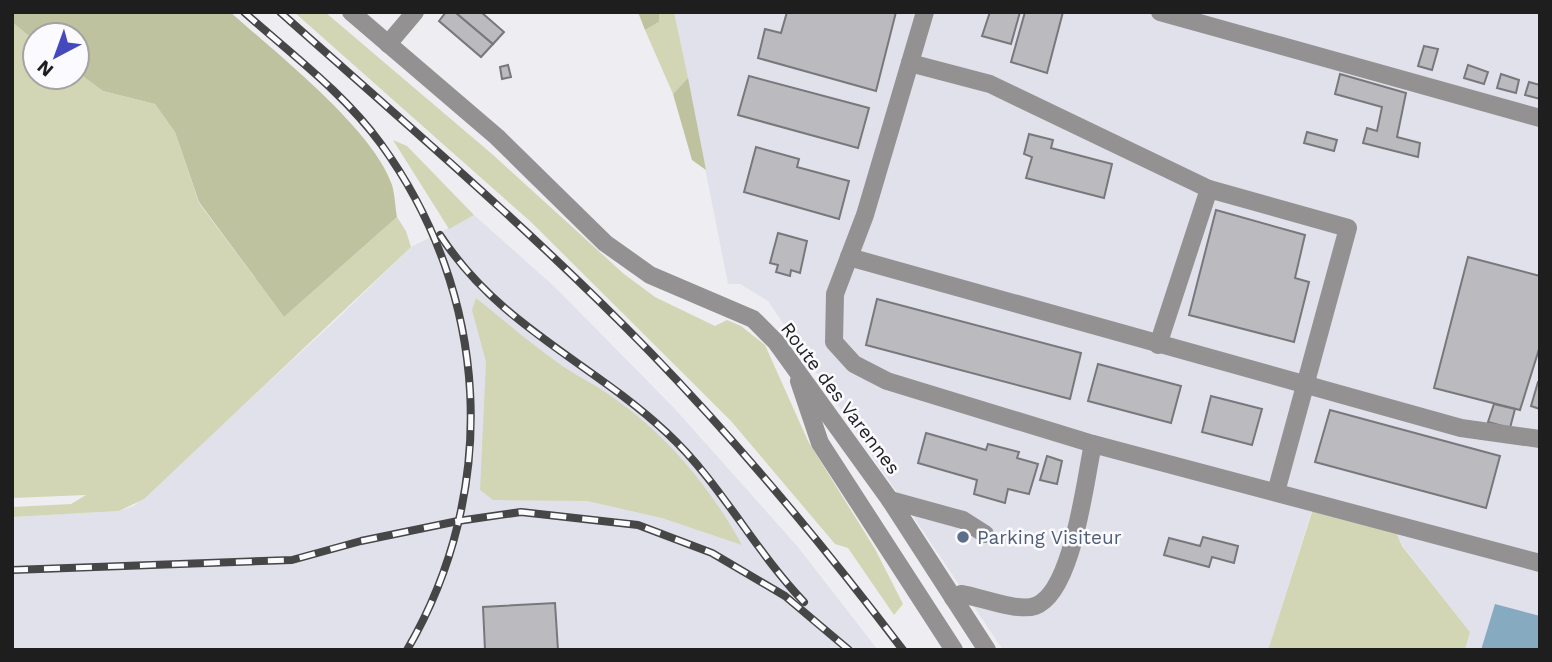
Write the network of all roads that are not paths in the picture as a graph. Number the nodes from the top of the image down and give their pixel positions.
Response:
1 (351, 12) edge
2 (415, 12) edge
3 (925, 12) edge
4 (1160, 12) edge
5 (388, 44) junction
6 (910, 63) junction
7 (1540, 118) edge
8 (1209, 189) junction
9 (849, 257) junction
10 (1158, 345) junction
11 (794, 364) junction
12 (1307, 384) junction
13 (1540, 439) edge
14 (1093, 443) junction
15 (1276, 492) junction
16 (890, 500) junction
17 (985, 534) dead end
18 (1540, 563) edge
19 (953, 598) junction
20 (954, 650) edge
21 (987, 650) edge

1 - 5 street, Route des Varennes
2 - 5 street
3 - 6 street
4 - 7 street
5 - 11 street, Route des Varennes
6 - 8 street
6 - 9 street
8 - 10 street
8 - 12 street
9 - 10 street
9 - 14 street
10 - 12 street
11 - 16 street, Route des Varennes
11 - 20 street
12 - 13 street
12 - 15 street
14 - 15 street
14 - 19 street
15 - 18 street
16 - 17 street
16 - 19 street, Route des Varennes
19 - 21 street, Route des Varennes

